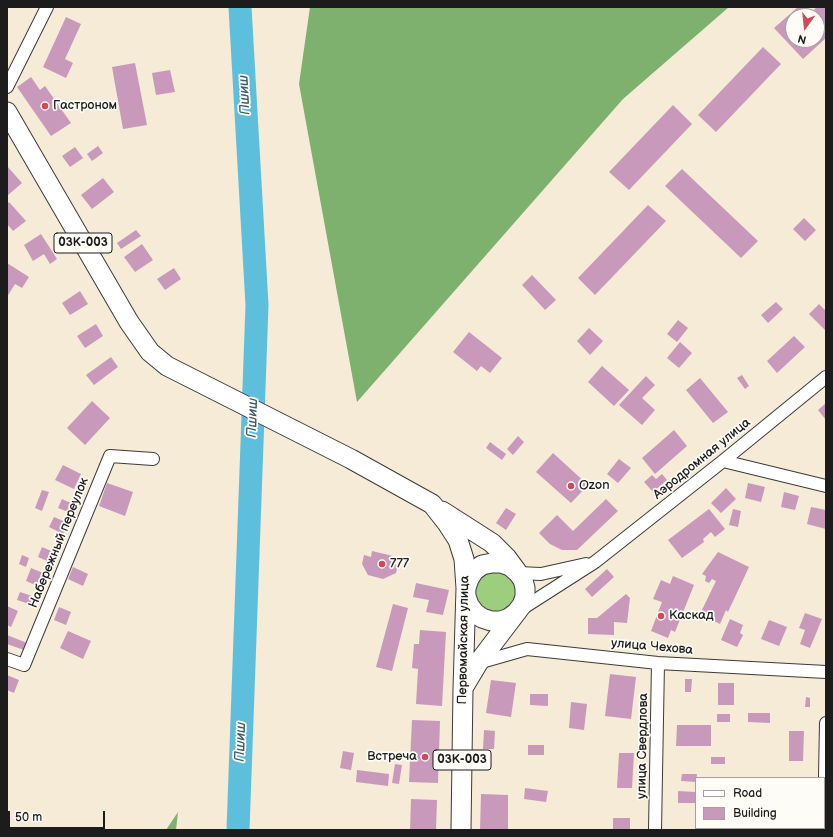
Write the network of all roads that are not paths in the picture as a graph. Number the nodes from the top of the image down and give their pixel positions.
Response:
1 (47, 7) edge
2 (7, 87) edge
3 (7, 112) edge
4 (826, 377) edge
5 (153, 459) dead end
6 (723, 461) junction
7 (826, 486) edge
8 (432, 504) junction
9 (595, 562) junction
10 (518, 572) junction
11 (466, 592) junction
12 (517, 612) junction
13 (7, 659) edge
14 (658, 663) junction
15 (478, 664) junction
16 (826, 672) edge
17 (463, 689) junction
18 (826, 723) edge
19 (825, 777) edge
20 (461, 830) edge
21 (655, 830) edge

1 - 2 street
3 - 8 main road, Первомайская улица / 03К-003
4 - 6 street, Аэродромная улица
5 - 13 street, Набережный переулок
6 - 7 street
6 - 9 street, Аэродромная улица
8 - 10 main road, 03К-003
8 - 11 main road, Первомайская улица / 03К-003
9 - 10 street, Аэродромная улица
9 - 12 street, Аэродромная улица
10 - 11 main road
10 - 12 main road, 03К-003
11 - 12 main road
11 - 17 main road, Первомайская улица / 03К-003
12 - 15 main road, 03К-003
14 - 15 street, улица Чехова
14 - 16 street, улица Чехова
14 - 21 street, улица Свердлова
15 - 17 main road, 03К-003
17 - 20 main road, Первомайская улица / 03К-003
18 - 19 street

